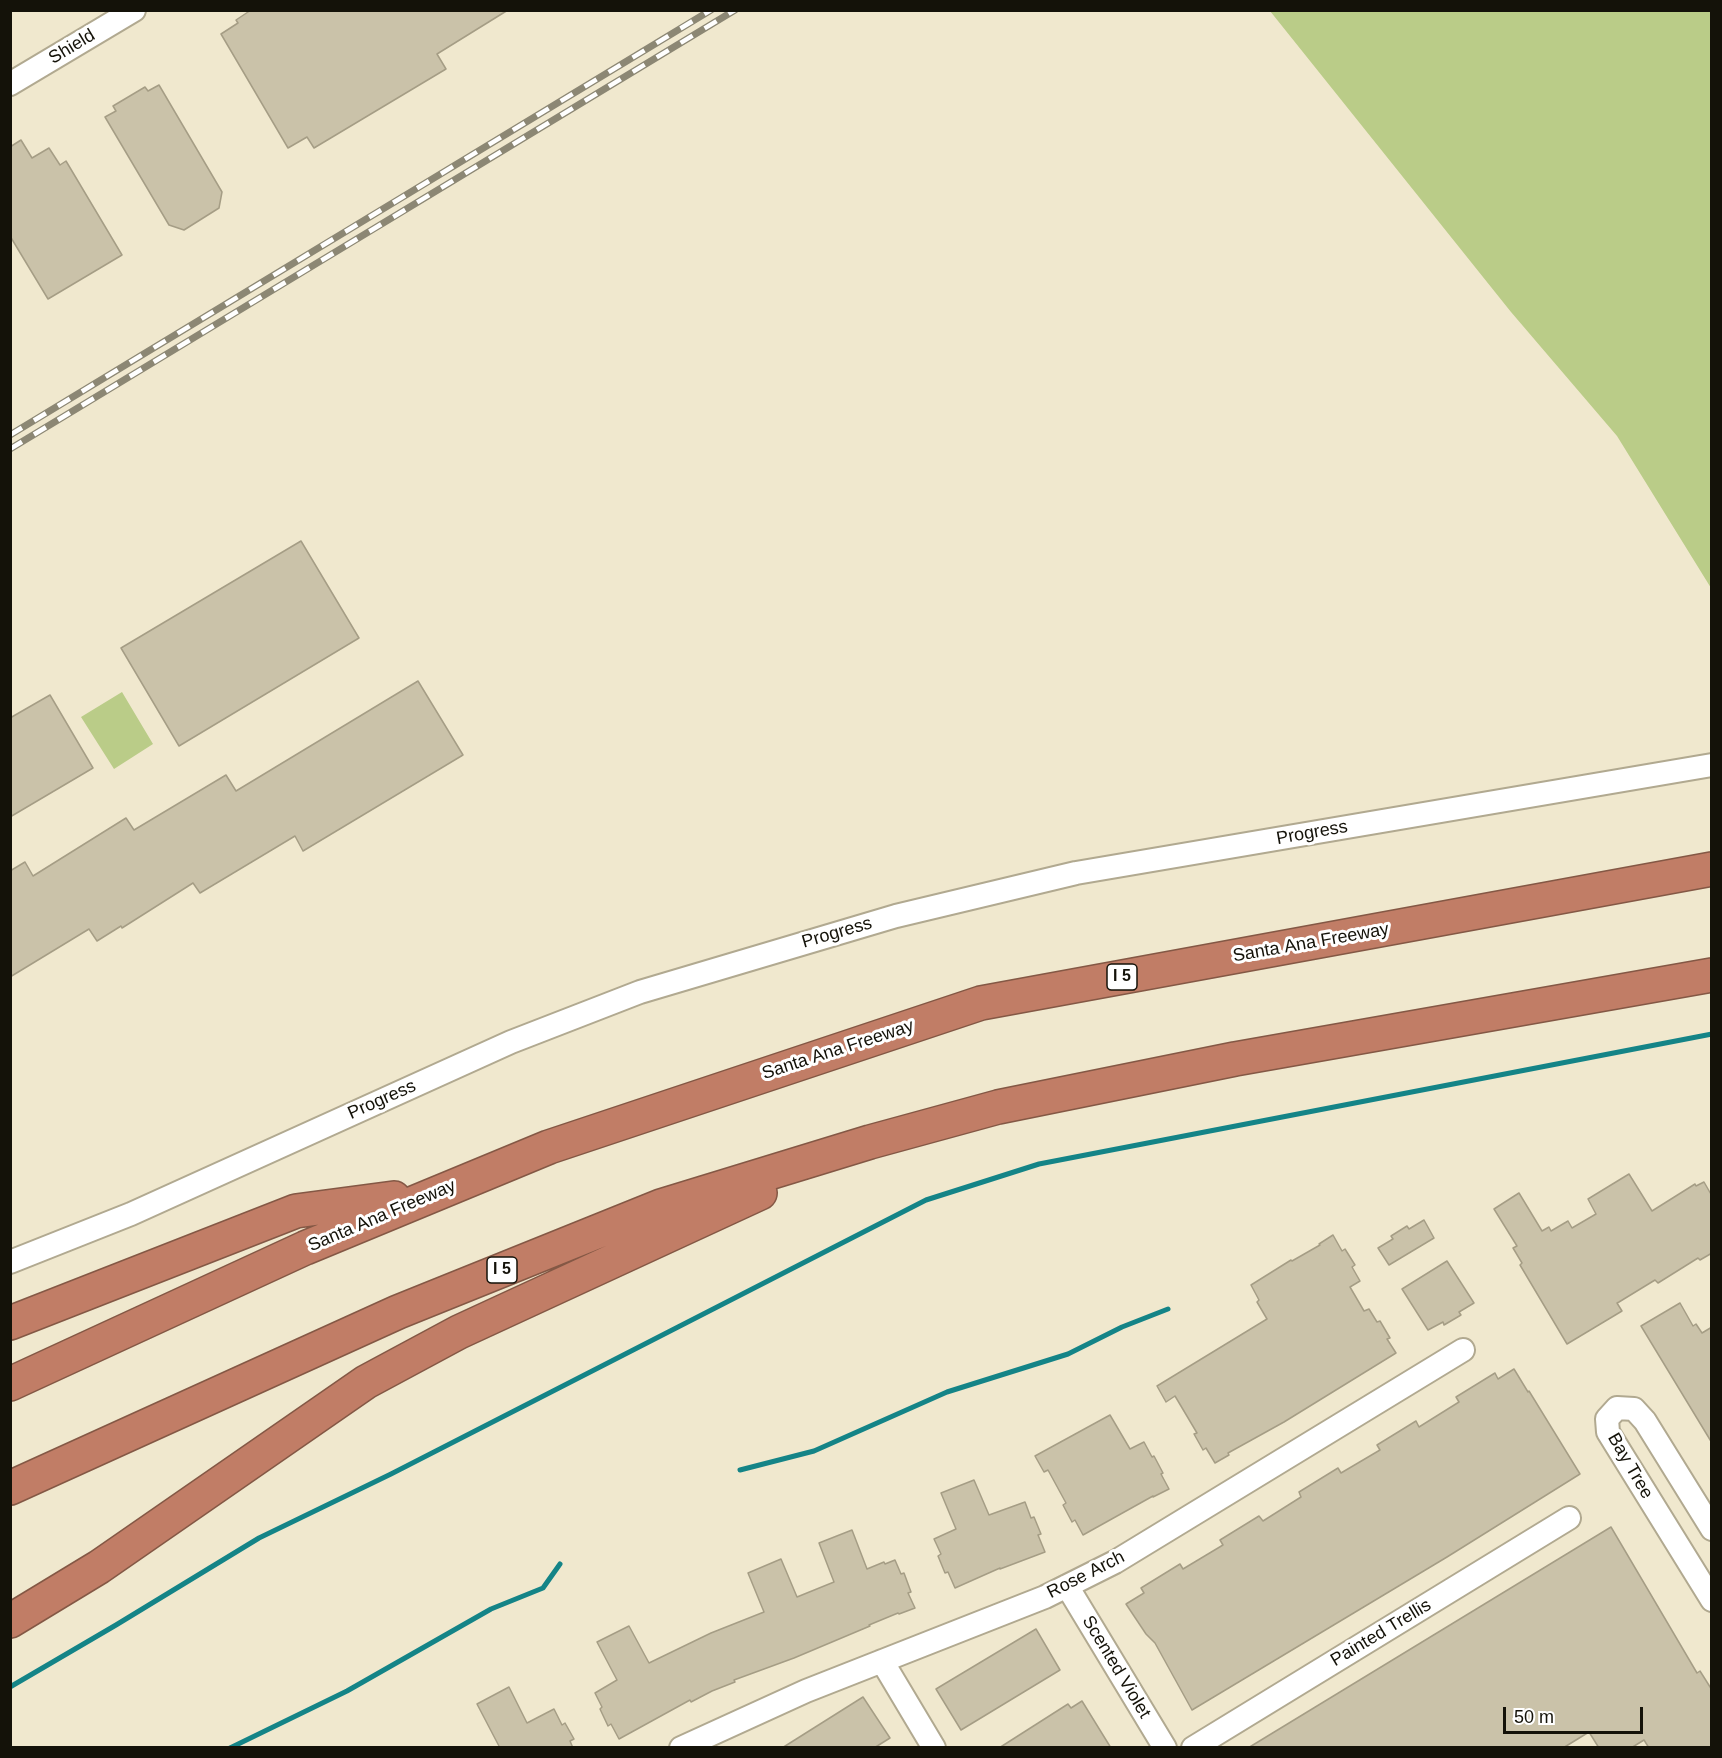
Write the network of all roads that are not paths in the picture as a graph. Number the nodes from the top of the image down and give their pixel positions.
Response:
1 (134, 10) edge
2 (10, 84) edge
3 (1712, 765) edge
4 (1712, 869) edge
5 (1712, 975) edge
6 (870, 1142) junction
7 (438, 1192) junction
8 (10, 1262) edge
9 (10, 1323) edge
10 (1463, 1350) dead end
11 (10, 1384) edge
12 (145, 1426) junction
13 (10, 1488) edge
14 (10, 1506) edge
15 (1569, 1518) dead end
16 (1712, 1529) edge
17 (1067, 1586) junction
18 (1712, 1600) edge
19 (10, 1621) edge
20 (882, 1661) junction
21 (681, 1748) edge
22 (934, 1748) edge
23 (1165, 1748) edge
24 (1193, 1748) edge

1 - 2 street, Shield
3 - 8 street, Progress
4 - 7 highway, Santa Ana Freeway / I 5
5 - 6 highway, I 5
6 - 12 highway, I 5
6 - 19 highway
7 - 9 highway
7 - 11 highway, Santa Ana Freeway / I 5
10 - 17 street, Rose Arch
12 - 13 highway, I 5
12 - 14 highway
15 - 24 street, Painted Trellis
16 - 18 street, Bay Tree
17 - 20 street, Rose Arch
17 - 23 street, Scented Violet
20 - 21 street, Rose Arch
20 - 22 street

